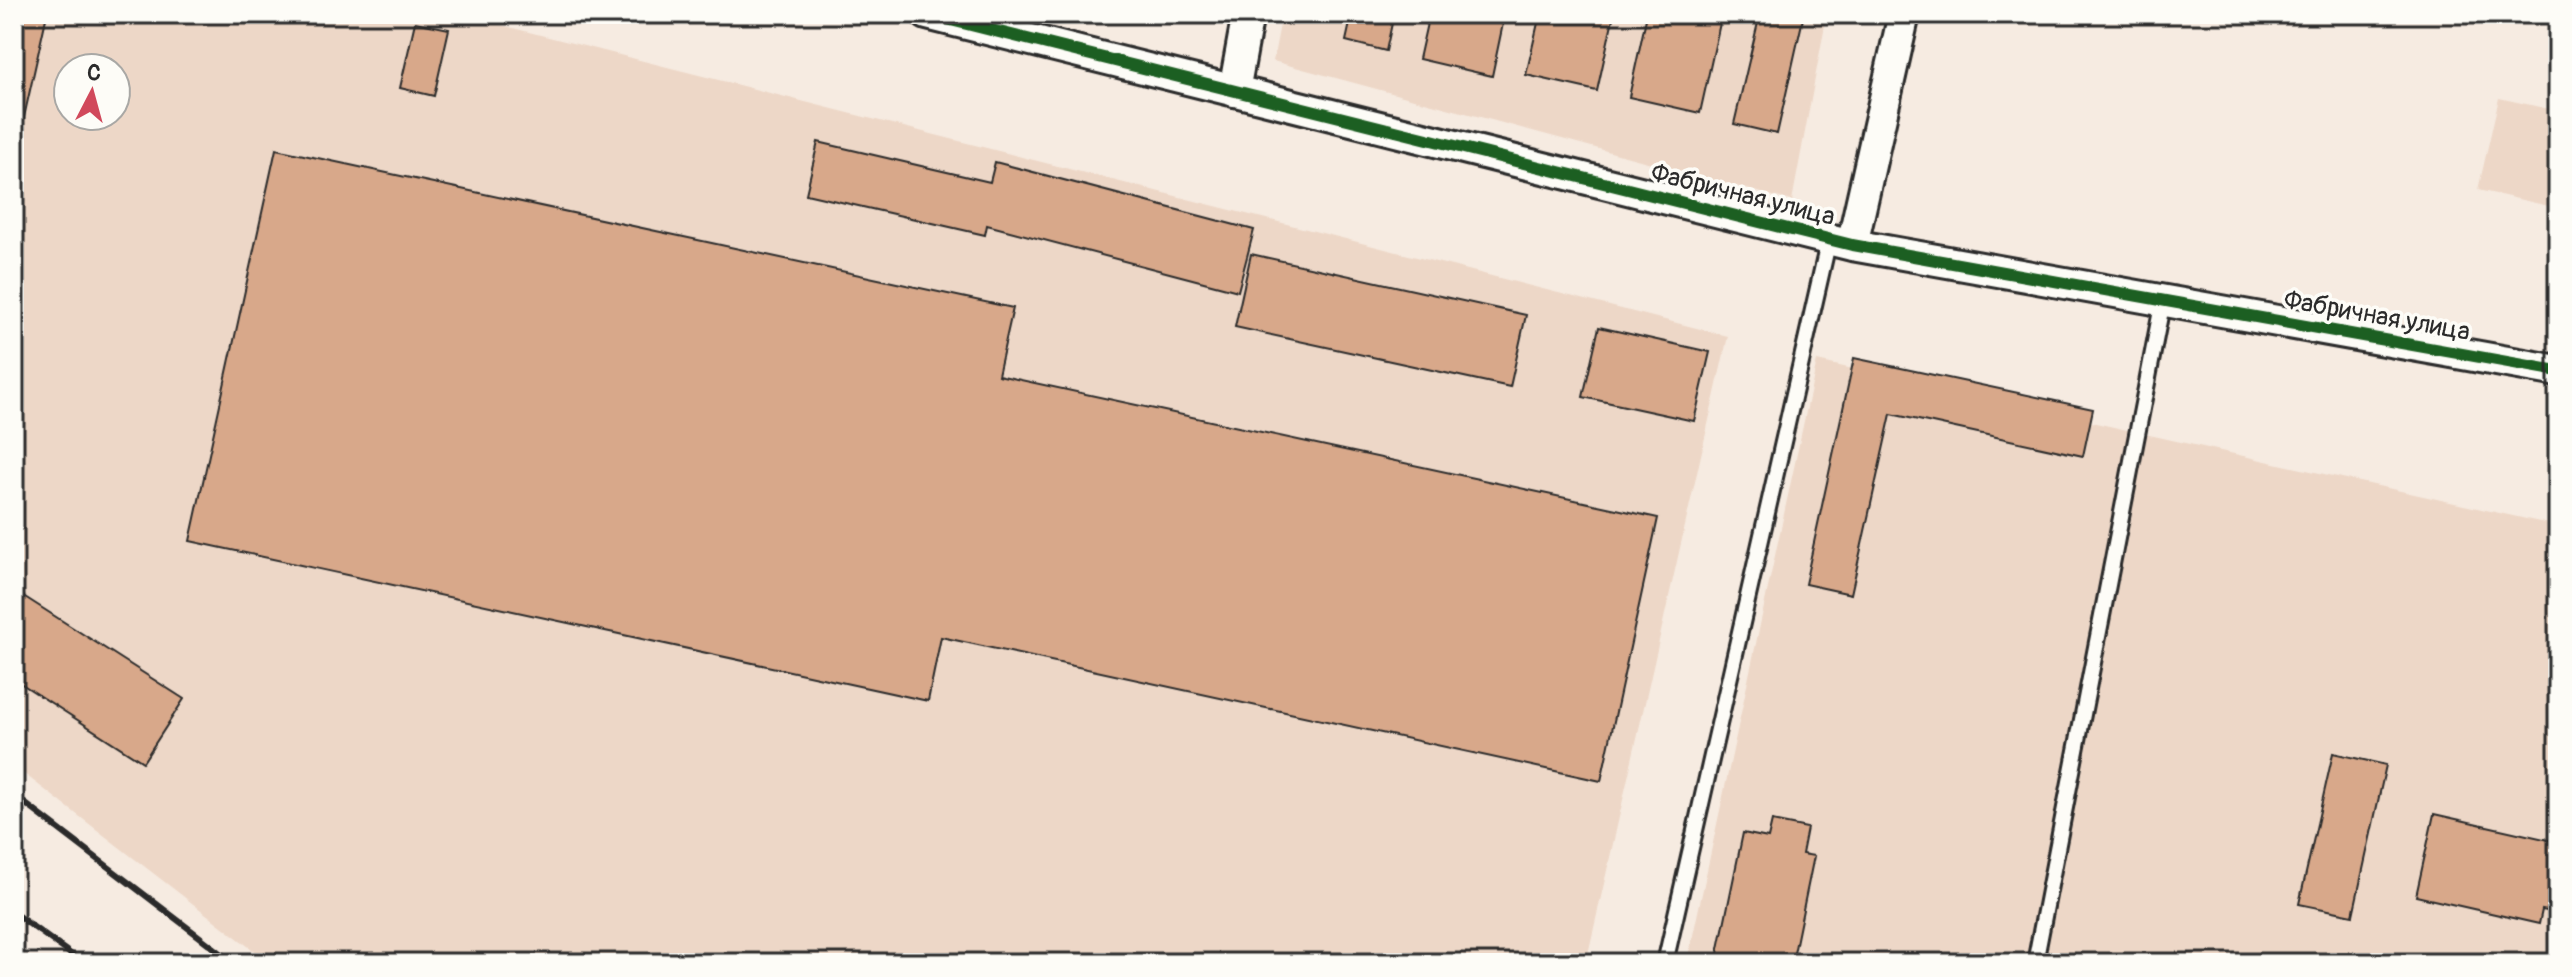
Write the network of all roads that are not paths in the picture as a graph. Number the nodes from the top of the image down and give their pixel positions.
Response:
1 (927, 14) edge
2 (1248, 14) edge
3 (1904, 14) edge
4 (1234, 91) junction
5 (1840, 242) junction
6 (2163, 300) junction
7 (2558, 371) edge
8 (1665, 963) edge
9 (2035, 963) edge

1 - 4 street, Фабричная улица
2 - 4 street
3 - 5 street
4 - 5 street, Фабричная улица
5 - 6 street, Фабричная улица
5 - 8 lane
6 - 7 street, Фабричная улица
6 - 9 lane

